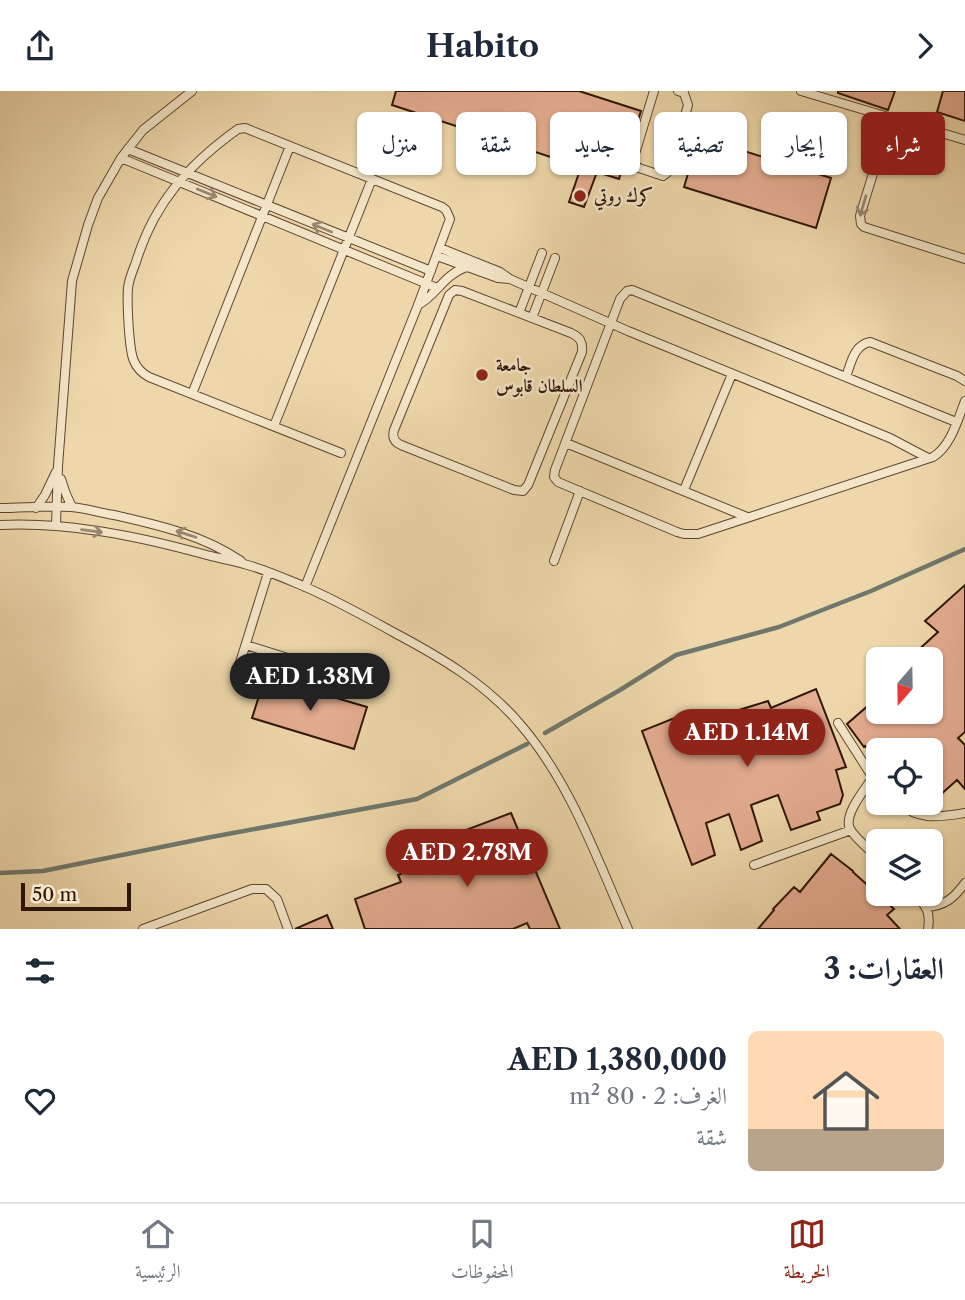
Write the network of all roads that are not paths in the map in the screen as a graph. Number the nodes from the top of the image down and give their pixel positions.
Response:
1 (192, 91) edge
2 (654, 91) edge
3 (678, 91) edge
4 (802, 91) edge
5 (870, 112) edge
6 (945, 134) edge
7 (965, 140) edge
8 (290, 146) junction
9 (128, 149) junction
10 (121, 158) junction
11 (186, 173) junction
12 (873, 175) edge
13 (372, 179) junction
14 (178, 182) junction
15 (266, 205) junction
16 (262, 216) junction
17 (349, 238) junction
18 (344, 250) junction
19 (439, 252) junction
20 (542, 253) dead end
21 (555, 258) dead end
22 (965, 259) edge
23 (466, 267) junction
24 (431, 271) junction
25 (510, 279) junction
26 (426, 283) junction
27 (529, 287) junction
28 (437, 288) junction
29 (542, 292) junction
30 (418, 305) junction
31 (519, 313) junction
32 (532, 318) junction
33 (611, 324) junction
34 (732, 374) junction
35 (846, 377) junction
36 (965, 381) edge
37 (192, 394) junction
38 (965, 401) edge
39 (956, 422) junction
40 (274, 426) junction
41 (566, 443) junction
42 (341, 453) dead end
43 (928, 458) junction
44 (58, 466) junction
45 (684, 490) junction
46 (580, 492) junction
47 (57, 507) junction
48 (72, 507) junction
49 (0, 508) edge
50 (36, 508) junction
51 (747, 517) junction
52 (0, 525) edge
53 (56, 525) junction
54 (554, 561) dead end
55 (246, 565) junction
56 (268, 573) junction
57 (305, 587) junction
58 (246, 645) junction
59 (237, 672) dead end
60 (373, 685) dead end
61 (838, 723) dead end
62 (866, 766) edge
63 (866, 788) edge
64 (965, 813) edge
65 (921, 815) edge
66 (851, 830) junction
67 (866, 846) edge
68 (754, 865) dead end
69 (965, 883) edge
70 (926, 907) joint
71 (143, 929) edge
72 (288, 929) edge
73 (628, 929) edge
74 (928, 929) edge

1 - 9 lane
2 - 3 lane
4 - 5 lane
6 - 7 lane
8 - 11 lane
8 - 13 lane
8 - 15 lane
9 - 10 lane
9 - 11 lane
10 - 14 lane
10 - 44 lane
11 - 14 lane
11 - 15 lane
12 -> 22 lane
13 - 17 lane
13 - 19 lane
14 -> 16 lane
14 - 37 lane
15 - 16 lane
17 -> 15 lane
16 - 18 lane
16 - 37 lane
17 - 18 lane
17 - 24 lane
18 - 26 lane
18 - 40 lane
19 - 23 lane
19 - 24 lane
19 - 25 lane
20 - 27 lane
21 - 29 lane
23 - 25 lane
23 - 28 lane
24 - 26 lane
25 - 27 lane
26 - 28 lane
26 - 30 lane
27 - 29 lane
27 - 31 lane
28 - 30 lane
29 - 32 lane
29 - 33 lane
30 - 57 lane
31 - 32 lane
31 - 32 lane
33 - 34 lane
33 - 35 lane
33 - 41 lane
34 - 43 lane
34 - 45 lane
35 - 36 lane
35 - 39 lane
37 - 40 lane
38 - 39 lane
39 - 43 lane
40 - 42 lane
41 - 45 lane
41 - 46 lane
43 - 51 lane
44 - 47 lane
44 - 48 lane
44 - 50 lane
45 - 51 lane
46 - 51 lane
46 - 54 lane
47 - 48 lane
47 - 50 lane
47 - 53 lane
55 -> 48 lane
49 - 50 lane
52 - 53 lane
53 -> 55 lane
55 - 56 lane
56 - 57 lane
56 - 58 lane
57 - 73 lane
58 - 59 lane
58 - 60 lane
61 - 62 lane
63 - 66 lane
64 - 65 lane
66 - 67 lane
66 - 68 lane
69 - 70 lane
70 - 74 lane
71 - 72 lane

